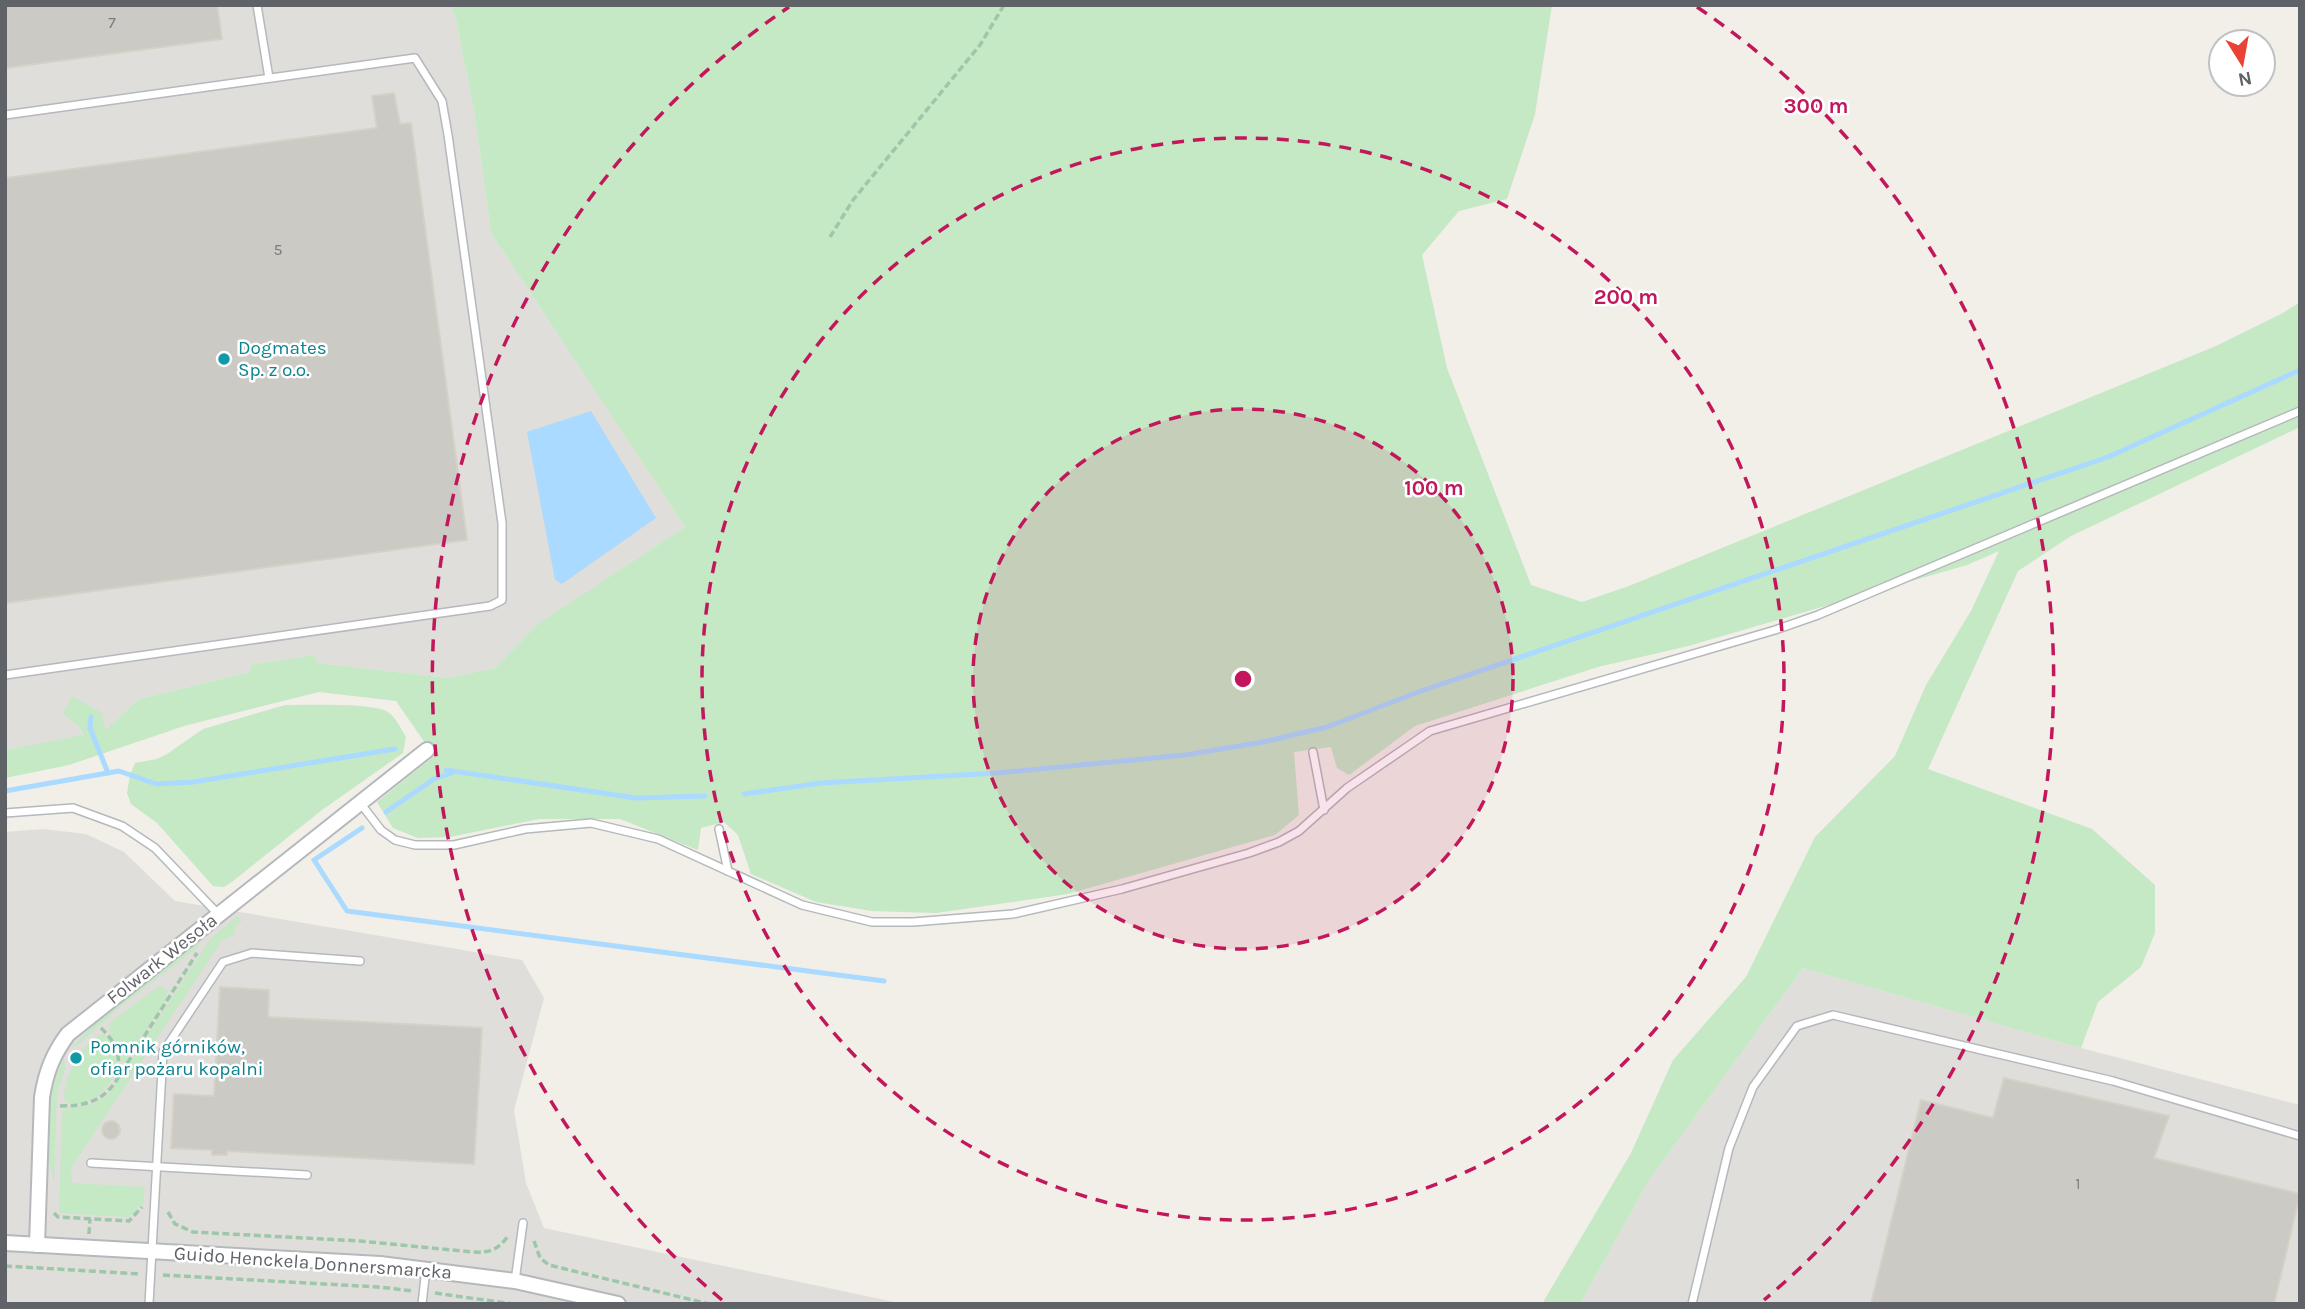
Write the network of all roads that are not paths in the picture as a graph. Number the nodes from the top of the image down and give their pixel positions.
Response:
1 (257, 5) edge
2 (269, 78) junction
3 (5, 115) edge
4 (2300, 411) edge
5 (5, 676) edge
6 (427, 750) dead end
7 (1313, 752) dead end
8 (360, 804) junction
9 (1324, 810) junction
10 (5, 813) edge
11 (719, 829) dead end
12 (728, 871) junction
13 (218, 914) junction
14 (360, 961) dead end
15 (2300, 1136) edge
16 (91, 1163) dead end
17 (155, 1167) junction
18 (307, 1175) dead end
19 (523, 1223) dead end
20 (5, 1243) edge
21 (37, 1245) junction
22 (151, 1251) junction
23 (426, 1269) junction
24 (515, 1281) junction
25 (149, 1304) edge
26 (422, 1304) edge
27 (618, 1304) edge
28 (1692, 1304) edge

1 - 2 lane
2 - 3 lane
2 - 5 lane
4 - 9 lane
6 - 8 street, Folwark Wesoła
7 - 9 lane
8 - 12 lane
8 - 13 street, Folwark Wesoła
9 - 12 lane
10 - 13 lane
11 - 12 lane
13 - 21 street, Folwark Wesoła
14 - 17 lane
15 - 28 lane
16 - 17 lane
17 - 18 lane
17 - 22 lane
19 - 24 lane
20 - 21 street, Guido Henckela Donnersmarcka
21 - 22 street, Guido Henckela Donnersmarcka
22 - 23 street, Guido Henckela Donnersmarcka
22 - 25 lane
23 - 24 street, Guido Henckela Donnersmarcka
23 - 26 lane
24 - 27 street, Guido Henckela Donnersmarcka

